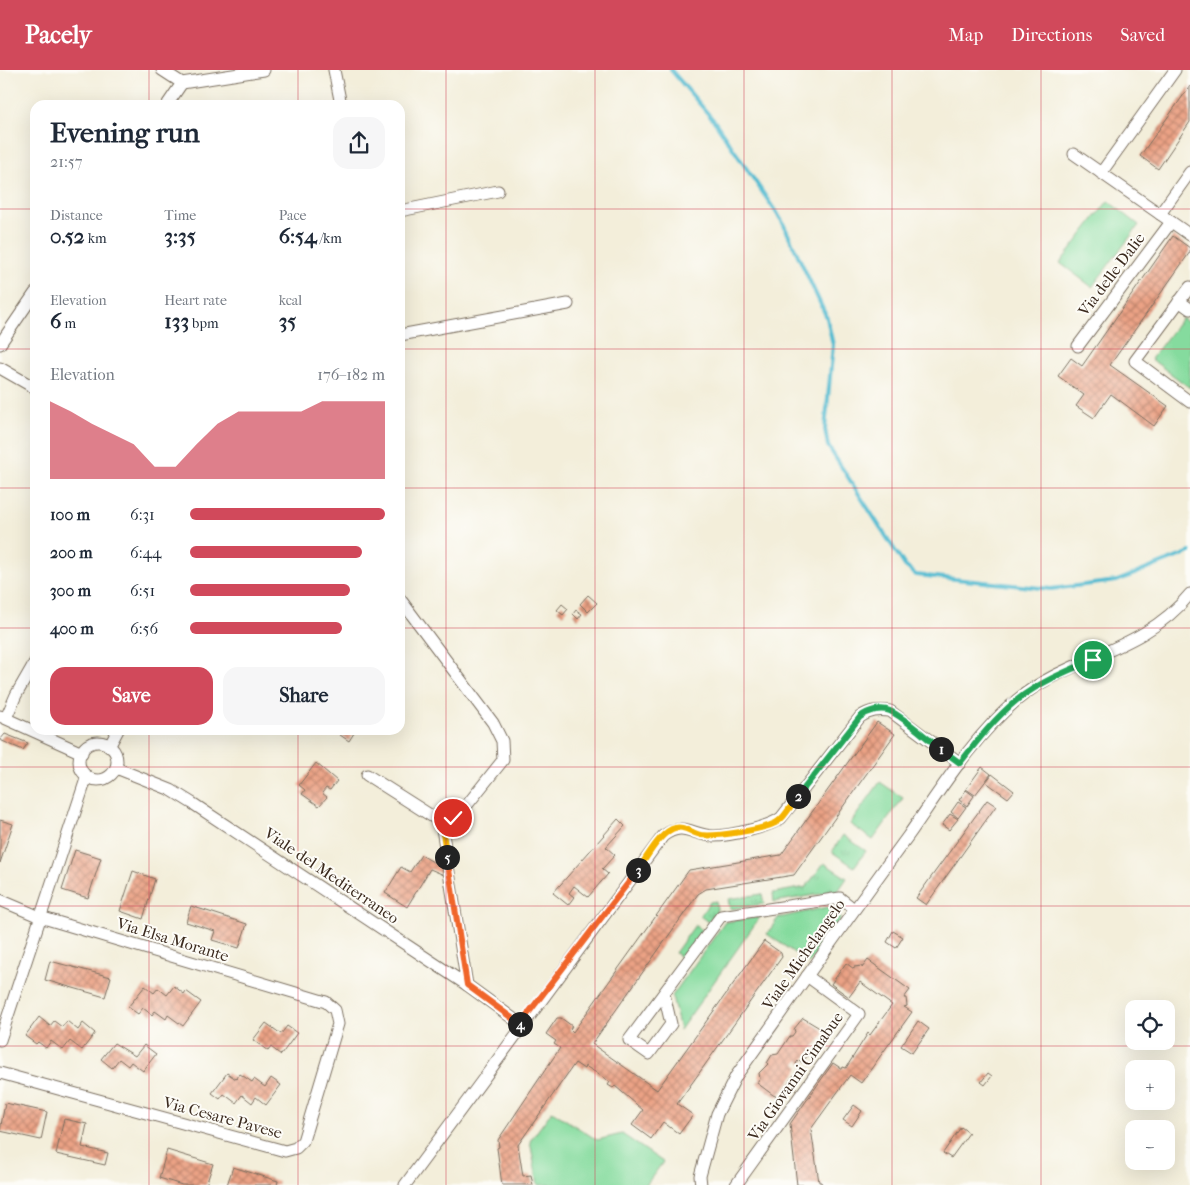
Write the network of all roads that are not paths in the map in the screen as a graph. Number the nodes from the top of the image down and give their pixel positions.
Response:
1 (162, 70) edge
2 (264, 70) edge
3 (334, 70) edge
4 (1175, 70) edge
5 (182, 83) junction
6 (170, 100) edge
7 (341, 100) edge
8 (1074, 154) dead end
9 (1190, 172) edge
10 (1101, 174) junction
11 (498, 191) dead end
12 (405, 210) edge
13 (1160, 214) junction
14 (1170, 222) junction
15 (1190, 235) edge
16 (1190, 287) edge
17 (30, 301) edge
18 (1179, 301) junction
19 (568, 304) dead end
20 (1190, 309) edge
21 (405, 334) edge
22 (0, 344) edge
23 (1078, 346) dead end
24 (0, 368) edge
25 (30, 385) edge
26 (1190, 402) edge
27 (1190, 594) edge
28 (405, 606) edge
29 (30, 671) edge
30 (3, 717) edge
31 (30, 729) edge
32 (42, 735) edge
33 (116, 735) edge
34 (110, 746) junction
35 (82, 753) junction
36 (962, 760) junction
37 (116, 768) junction
38 (367, 775) dead end
39 (87, 776) junction
40 (441, 822) junction
41 (0, 900) edge
42 (854, 909) junction
43 (40, 917) junction
44 (807, 976) junction
45 (467, 985) junction
46 (664, 994) junction
47 (335, 1010) joint
48 (522, 1025) junction
49 (0, 1040) edge
50 (0, 1073) edge
51 (405, 1185) edge
52 (701, 1185) edge
53 (736, 1185) edge

1 - 5 street
2 - 5 street
3 - 7 street
4 - 10 street
5 - 6 street
8 - 10 street
9 - 13 street
10 - 13 street
11 - 12 street
13 - 14 street
14 - 15 street
14 - 23 street, Via delle Dalie
16 - 18 street
17 - 22 street
18 - 20 street
18 - 26 street
19 - 21 street
24 - 25 street
27 - 36 street, Viale Michelangelo
28 - 40 street
29 - 30 street
30 - 31 street
32 - 35 street
33 - 34 street
34 - 35 street
34 - 37 street
35 - 39 street
36 - 42 street, Viale Michelangelo
36 - 48 street
37 - 39 street
37 - 45 street, Viale del Mediterraneo
38 - 40 street
39 - 43 street
40 - 45 street
41 - 43 street, Via Elsa Morante
42 - 44 street, Viale Michelangelo
42 - 46 street
43 - 47 street, Via Elsa Morante
43 - 49 street
44 - 52 street, Viale Michelangelo
44 - 53 street, Via Giovanni Cimabue
45 - 48 street, Viale del Mediterraneo
46 - 46 street
47 - 50 street, Via Cesare Pavese
48 - 51 street

